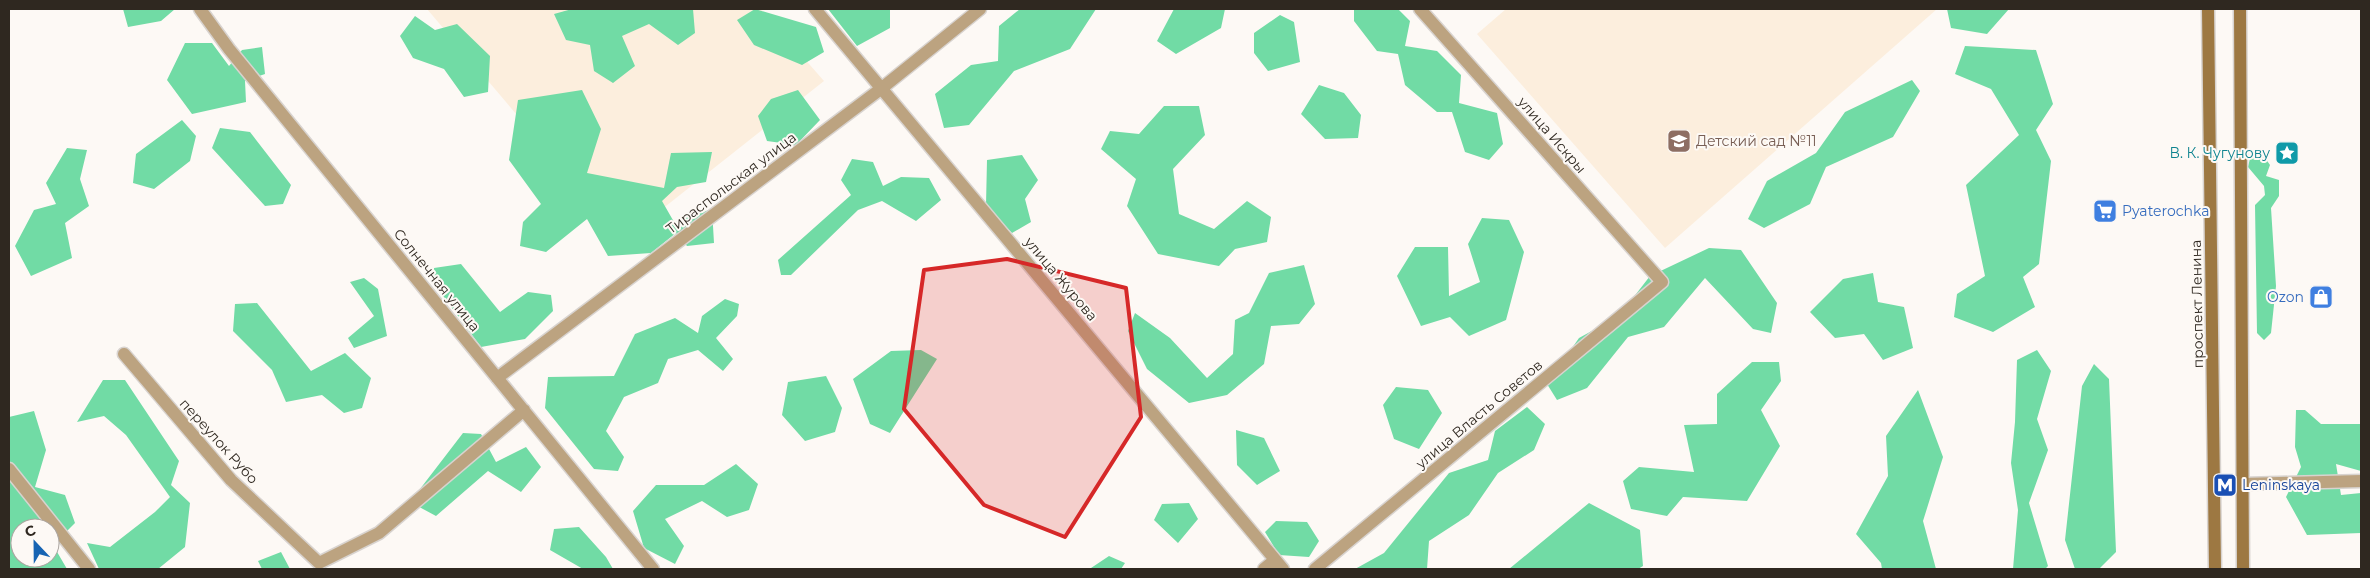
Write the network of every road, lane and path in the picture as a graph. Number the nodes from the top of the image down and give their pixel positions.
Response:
1 (200, 9) edge
2 (815, 9) edge
3 (980, 9) edge
4 (1420, 9) edge
5 (2208, 9) edge
6 (2240, 9) edge
7 (882, 88) junction
8 (1662, 282) joint
9 (124, 354) dead end
10 (497, 378) junction
11 (524, 410) junction
12 (9, 469) edge
13 (2361, 480) edge
14 (2243, 484) junction
15 (1279, 564) edge
16 (89, 569) edge
17 (653, 569) edge
18 (1264, 569) edge
19 (1315, 569) edge
20 (2215, 569) edge
21 (2243, 569) edge

1 - 10 street, Солнечная улица
2 - 7 street, улица Журова
3 - 7 street, Тираспольская улица
4 - 8 street, улица Искры
5 - 20 main road, проспект Ленина
6 - 14 main road
7 - 10 street, Тираспольская улица
7 - 15 street, улица Журова
8 - 19 street, улица Власть Советов
9 - 11 street, переулок Рубо
10 - 11 street, Солнечная улица
11 - 17 street, Солнечная улица
12 - 16 street
13 - 14 street
14 - 21 main road
15 - 18 street

